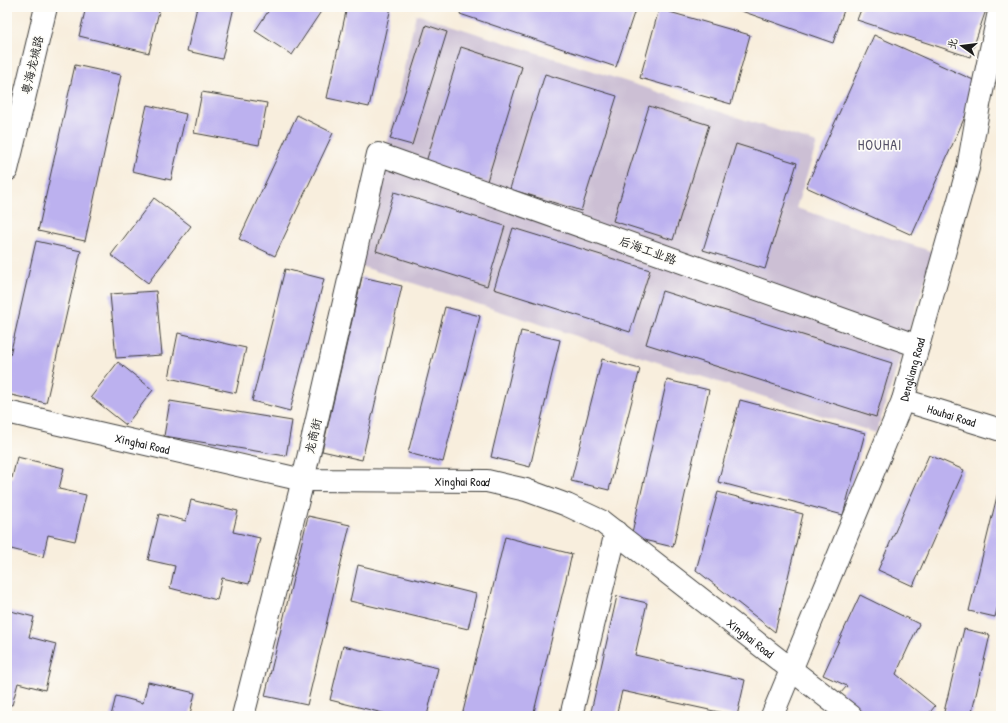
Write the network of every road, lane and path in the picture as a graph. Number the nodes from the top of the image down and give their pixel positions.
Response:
1 (46, 7) edge
2 (1000, 7) edge
3 (1001, 60) edge
4 (378, 154) joint
5 (968, 168) junction
6 (7, 170) edge
7 (918, 346) junction
8 (903, 400) junction
9 (7, 412) edge
10 (1001, 430) edge
11 (303, 480) junction
12 (616, 532) junction
13 (791, 668) junction
14 (243, 716) edge
15 (571, 716) edge
16 (772, 716) edge
17 (851, 716) edge

1 - 6 street, 粤海龙城路
2 - 5 street, Dengliang Road
3 - 5 street
4 - 7 street, 后海工业路
4 - 11 street, 龙商街
5 - 7 street, Dengliang Road
7 - 8 street, Dengliang Road
8 - 10 street, Houhai Road
8 - 13 street, Dengliang Road
9 - 11 street, Xinghai Road
11 - 12 street, Xinghai Road
11 - 14 street, 龙商街
12 - 13 street, Xinghai Road
12 - 15 street
13 - 16 street, Dengliang Road
13 - 17 street, Xinghai Road

